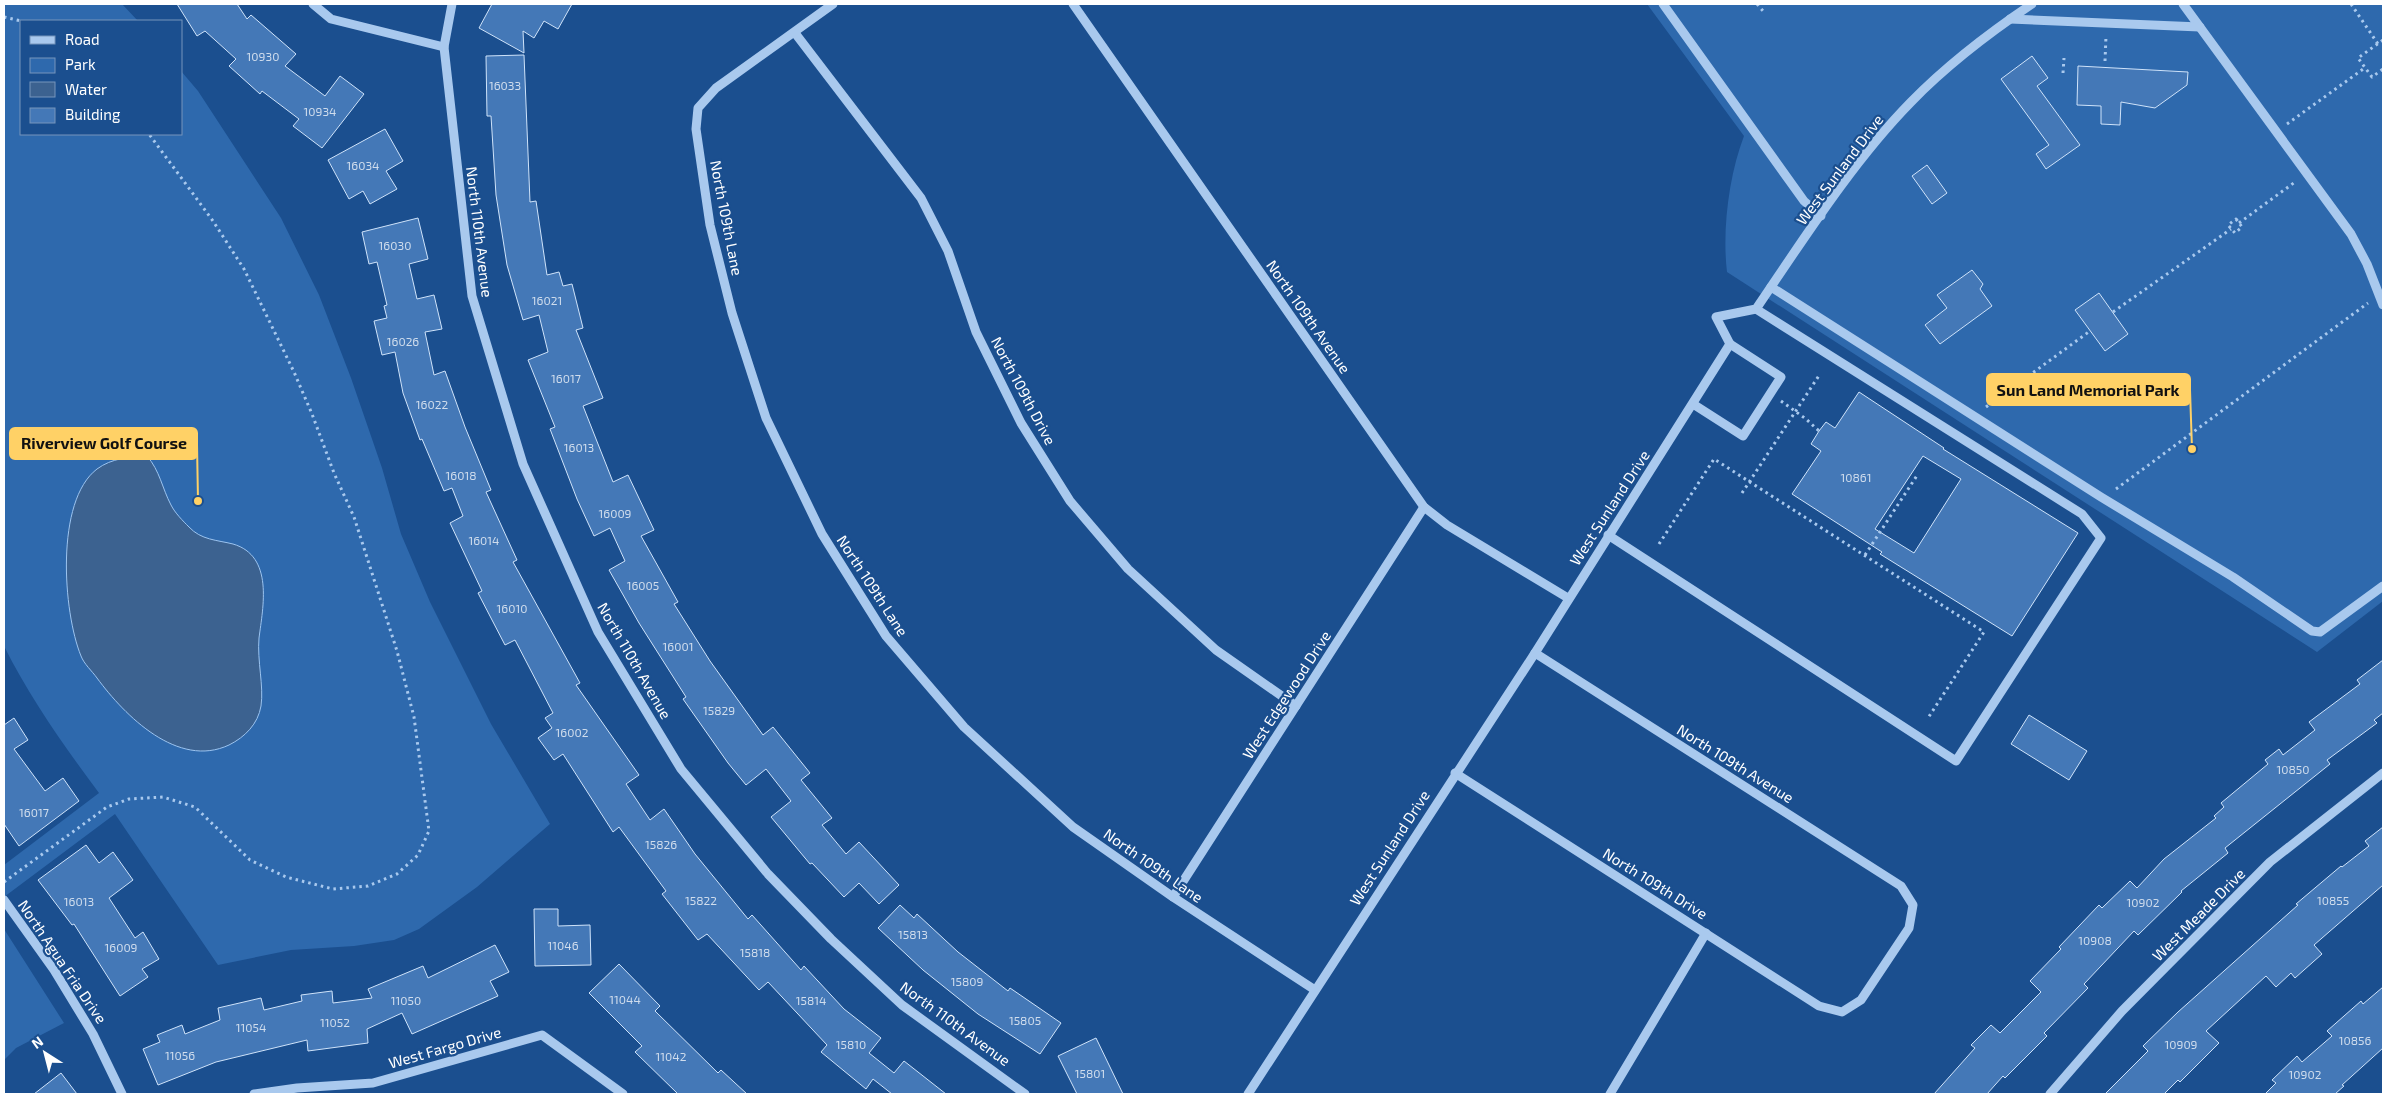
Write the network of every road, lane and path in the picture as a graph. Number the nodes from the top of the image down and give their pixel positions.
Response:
1 (313, 4) edge
2 (452, 4) edge
3 (833, 4) edge
4 (1073, 4) edge
5 (1663, 4) edge
6 (1757, 4) edge
7 (2032, 4) edge
8 (2183, 4) edge
9 (2351, 4) edge
10 (1763, 11) dead end
11 (4, 17) edge
12 (2010, 19) junction
13 (20, 21) edge
14 (2107, 23) junction
15 (2200, 27) junction
16 (795, 33) junction
17 (2383, 40) edge
18 (2378, 44) junction
19 (444, 47) junction
20 (2064, 58) dead end
21 (2105, 61) dead end
22 (2366, 68) junction
23 (2383, 69) edge
24 (2063, 73) dead end
25 (2276, 132) junction
26 (150, 135) edge
27 (2307, 173) junction
28 (1821, 216) junction
29 (1771, 287) junction
30 (2380, 295) junction
31 (2383, 305) edge
32 (1756, 309) junction
33 (2113, 312) dead end
34 (2090, 331) dead end
35 (1730, 344) junction
36 (1820, 374) dead end
37 (1770, 394) junction
38 (1693, 404) junction
39 (1797, 412) junction
40 (1974, 416) junction
41 (1819, 431) dead end
42 (1918, 474) dead end
43 (1750, 482) junction
44 (1742, 493) dead end
45 (2103, 499) junction
46 (1424, 507) junction
47 (1608, 535) junction
48 (1659, 544) dead end
49 (1865, 556) junction
50 (2383, 586) edge
51 (1568, 598) junction
52 (1535, 653) junction
53 (1296, 706) junction
54 (1928, 718) dead end
55 (2383, 772) edge
56 (1455, 773) junction
57 (4, 882) edge
58 (1173, 897) junction
59 (4, 900) edge
60 (1706, 933) junction
61 (1316, 990) junction
62 (1842, 1012) joint
63 (122, 1094) edge
64 (254, 1094) edge
65 (623, 1094) edge
66 (1025, 1094) edge
67 (1248, 1094) edge
68 (1610, 1094) edge
69 (2050, 1094) edge

1 - 19 street
2 - 19 street, North 110th Avenue
3 - 16 street
4 - 46 street, North 109th Avenue
5 - 28 street
6 - 10 path
7 - 12 street, West Sunland Drive
8 - 15 street
9 - 18 path
11 - 13 path
12 - 14 street
12 - 28 street, West Sunland Drive
14 - 15 street
14 - 21 path
15 - 25 street
16 - 53 street, North 109th Drive
16 - 58 street, North 109th Lane
17 - 18 path
18 - 22 path
19 - 66 street, North 110th Avenue
20 - 24 path
22 - 23 path
22 - 25 path
25 - 27 street
26 - 57 path
27 - 30 street
27 - 33 path
28 - 29 street, West Sunland Drive
29 - 32 street, West Sunland Drive
29 - 40 street
30 - 31 street
30 - 45 path
32 - 35 street
32 - 47 street
34 - 40 path
35 - 37 street
35 - 38 street, West Sunland Drive
36 - 39 path
37 - 38 street
37 - 39 path
38 - 47 street, West Sunland Drive
39 - 41 path
39 - 43 path
40 - 45 street
42 - 49 path
43 - 44 path
43 - 48 path
43 - 49 path
45 - 50 street
46 - 51 street, North 109th Avenue
46 - 53 street, West Edgewood Drive
47 - 51 street, West Sunland Drive
49 - 54 path
51 - 52 street, West Sunland Drive
52 - 56 street, West Sunland Drive
52 - 62 street, North 109th Avenue
53 - 58 street, West Edgewood Drive
55 - 69 street, West Meade Drive
56 - 60 street, North 109th Drive
56 - 61 street, West Sunland Drive
58 - 61 street, North 109th Lane
59 - 63 street, North Agua Fria Drive
60 - 62 street, North 109th Drive
60 - 68 street
61 - 67 street, West Sunland Drive
64 - 65 street, West Fargo Drive

